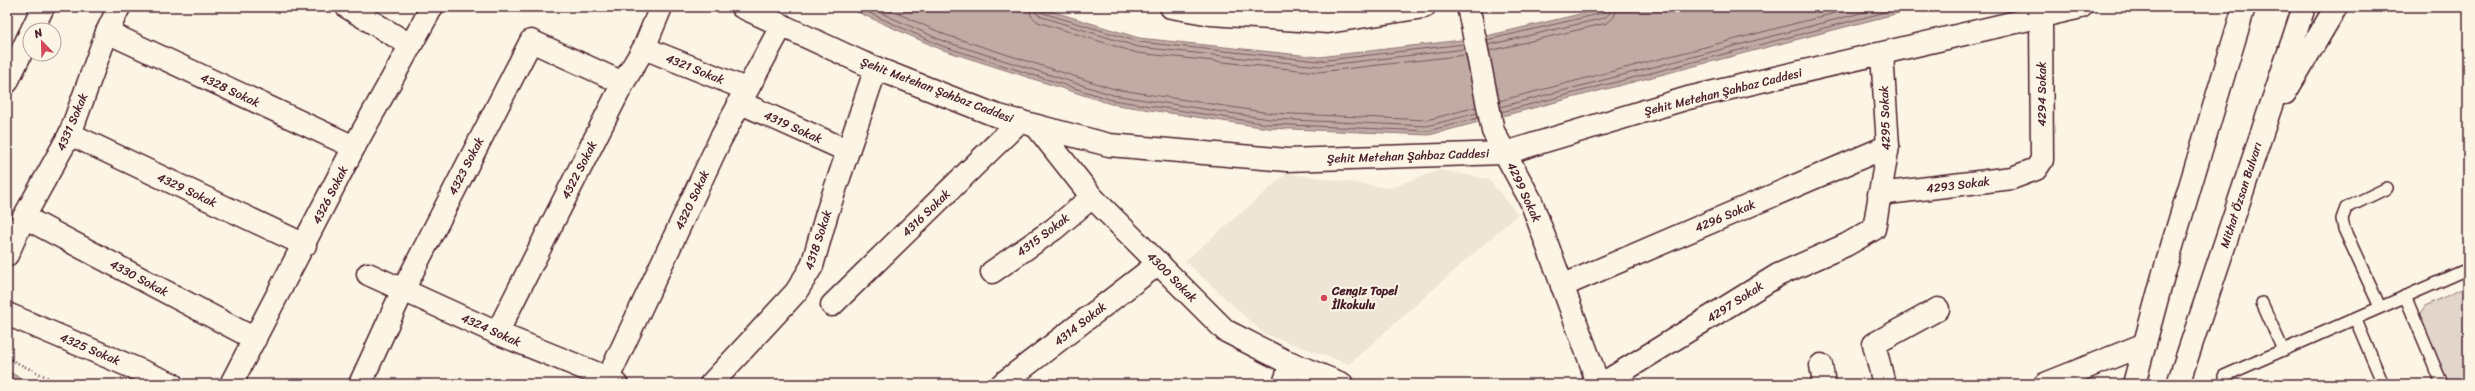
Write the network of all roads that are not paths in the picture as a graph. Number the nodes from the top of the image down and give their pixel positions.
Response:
1 (43, 7) edge
2 (119, 7) edge
3 (347, 7) edge
4 (432, 7) edge
5 (661, 7) edge
6 (742, 7) edge
7 (1170, 7) edge
8 (1424, 7) edge
9 (2081, 7) edge
10 (2244, 7) edge
11 (2304, 7) edge
12 (2336, 7) edge
13 (1469, 14) edge
14 (2041, 17) junction
15 (36, 22) edge
16 (782, 25) junction
17 (107, 32) junction
18 (410, 45) junction
19 (644, 48) junction
20 (22, 51) edge
21 (1882, 54) junction
22 (876, 68) junction
23 (7, 82) edge
24 (623, 83) junction
25 (743, 96) junction
26 (1028, 124) junction
27 (2263, 128) junction
28 (70, 134) junction
29 (1888, 146) junction
30 (354, 147) junction
31 (848, 151) junction
32 (1505, 153) junction
33 (2036, 169) joint
34 (2387, 188) dead end
35 (1880, 194) junction
36 (1092, 197) junction
37 (24, 217) junction
38 (1874, 229) joint
39 (304, 245) junction
40 (7, 254) edge
41 (1159, 263) junction
42 (2468, 269) edge
43 (992, 272) dead end
44 (368, 274) dead end
45 (1562, 286) junction
46 (403, 290) junction
47 (2405, 296) junction
48 (2262, 303) dead end
49 (832, 305) dead end
50 (2380, 307) junction
51 (1938, 309) dead end
52 (7, 314) edge
53 (2354, 318) junction
54 (497, 333) junction
55 (255, 339) junction
56 (2145, 344) junction
57 (2283, 350) junction
58 (1291, 363) junction
59 (2224, 376) dead end
60 (612, 381) edge
61 (172, 384) edge
62 (231, 384) edge
63 (360, 384) edge
64 (711, 384) edge
65 (1002, 384) edge
66 (1284, 384) edge
67 (1342, 384) edge
68 (1596, 384) edge
69 (1602, 384) edge
70 (1884, 384) edge
71 (2045, 384) edge
72 (2134, 384) edge
73 (2178, 384) edge
74 (2383, 384) edge
75 (2442, 384) edge

1 - 15 street
2 - 17 street, 4331 Sokak
3 - 18 street
4 - 18 street, 4326 Sokak
5 - 19 street, 4322 Sokak
6 - 16 street, Şehit Metehan Şahbaz Caddesi
7 - 8 street
9 - 14 street, Şehit Metehan Şahbaz Caddesi
10 - 56 street
11 - 27 street, Mithat Özsan Bulvarı
12 - 27 street
13 - 32 street, 4299 Sokak
14 - 21 street, Şehit Metehan Şahbaz Caddesi
14 - 33 street, 4294 Sokak
16 - 22 street, Şehit Metehan Şahbaz Caddesi
16 - 25 street, 4320 Sokak
17 - 28 street, 4331 Sokak
17 - 30 street, 4328 Sokak
18 - 30 street, 4326 Sokak
19 - 24 street, 4322 Sokak
19 - 25 street, 4321 Sokak
20 - 23 street
21 - 29 street, 4295 Sokak
21 - 32 street, Şehit Metehan Şahbaz Caddesi
22 - 26 street, Şehit Metehan Şahbaz Caddesi
22 - 31 street, 4318 Sokak
24 - 46 street, 4323 Sokak
24 - 54 street, 4322 Sokak
25 - 31 street, 4319 Sokak
25 - 60 street, 4320 Sokak
26 - 32 street, Şehit Metehan Şahbaz Caddesi
26 - 36 street, 4300 Sokak
26 - 49 street, 4316 Sokak
27 - 73 street, Mithat Özsan Bulvarı
28 - 37 street, 4331 Sokak
28 - 39 street, 4329 Sokak
29 - 35 street, 4295 Sokak
29 - 45 street, 4296 Sokak
30 - 39 street, 4326 Sokak
31 - 64 street, 4318 Sokak
32 - 45 street, 4299 Sokak
33 - 35 street, 4293 Sokak
34 - 50 lane
35 - 38 street, 4295 Sokak
36 - 41 street, 4300 Sokak
36 - 43 street, 4315 Sokak
37 - 40 street, 4331 Sokak
37 - 55 street, 4330 Sokak
38 - 69 street, 4297 Sokak
39 - 55 street, 4326 Sokak
41 - 58 street, 4300 Sokak
41 - 65 street, 4314 Sokak
42 - 47 lane
44 - 46 street, 4324 Sokak
45 - 68 street, 4299 Sokak
46 - 54 street, 4324 Sokak
46 - 63 street, 4323 Sokak
47 - 50 lane
47 - 75 lane
48 - 57 lane
50 - 53 lane
51 - 70 street
52 - 61 street, 4325 Sokak
53 - 57 lane
53 - 74 lane
54 - 60 street, 4324 Sokak
55 - 62 street, 4326 Sokak
56 - 71 street
56 - 72 street
57 - 59 lane
58 - 66 street
58 - 67 street, 4300 Sokak

